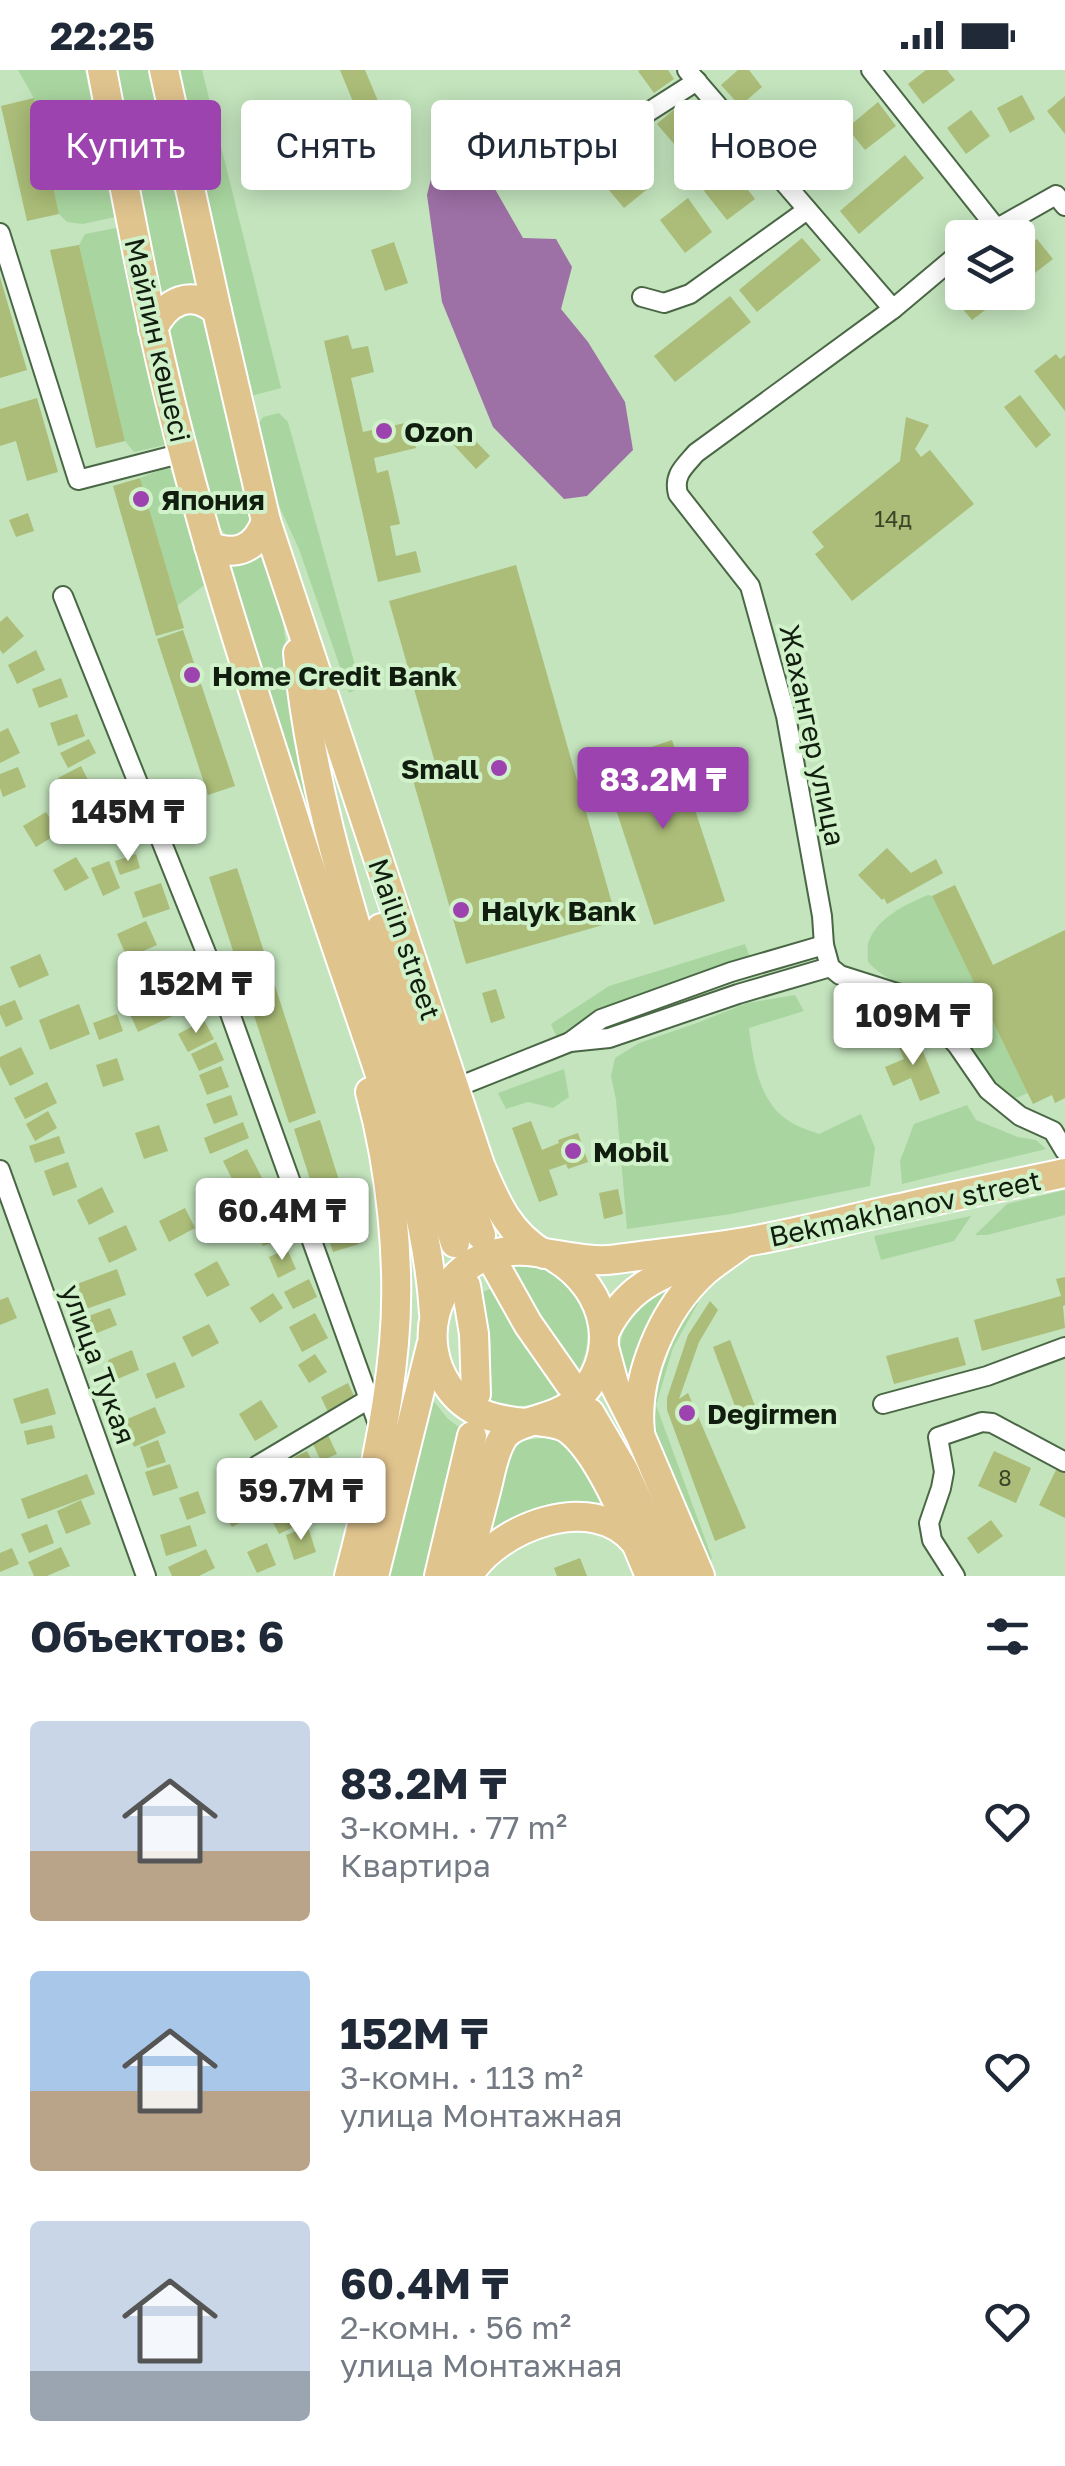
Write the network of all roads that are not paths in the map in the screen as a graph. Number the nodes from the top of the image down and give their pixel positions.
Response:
1 (102, 70) edge
2 (164, 70) edge
3 (872, 70) edge
4 (692, 75) edge
5 (654, 103) edge
6 (1065, 206) edge
7 (807, 210) junction
8 (991, 220) edge
9 (1012, 220) edge
10 (0, 233) edge
11 (945, 265) edge
12 (642, 297) dead end
13 (893, 308) junction
14 (216, 311) junction
15 (153, 329) junction
16 (183, 453) junction
17 (266, 520) junction
18 (209, 546) junction
19 (63, 596) dead end
20 (294, 606) junction
21 (300, 836) junction
22 (824, 946) junction
23 (830, 966) junction
24 (570, 1042) junction
25 (455, 1088) junction
26 (1065, 1151) edge
27 (0, 1170) edge
28 (1065, 1174) edge
29 (468, 1240) dead end
30 (744, 1242) junction
31 (549, 1255) junction
32 (496, 1267) dead end
33 (466, 1286) dead end
34 (434, 1312) junction
35 (604, 1340) junction
36 (431, 1344) junction
37 (1065, 1347) edge
38 (570, 1384) dead end
39 (369, 1399) junction
40 (883, 1404) dead end
41 (590, 1413) dead end
42 (480, 1416) junction
43 (532, 1422) junction
44 (381, 1432) junction
45 (640, 1436) junction
46 (1065, 1462) edge
47 (258, 1465) dead end
48 (636, 1543) junction
49 (146, 1576) edge
50 (349, 1576) edge
51 (374, 1576) edge
52 (440, 1576) edge
53 (466, 1576) edge
54 (650, 1576) edge
55 (673, 1576) edge
56 (700, 1576) edge
57 (956, 1576) edge

1 - 15 main road, Майлин көшесі
2 - 14 main road
3 - 8 street
4 - 5 street
4 - 7 street
6 - 9 street
7 - 12 street
7 - 13 street
10 - 16 street
11 - 13 street, Жахангер улица
13 - 22 street, Жахангер улица
14 - 15 main road
14 - 17 main road
15 - 16 main road, Майлин көшесі
16 - 18 main road, Майлин көшесі
17 - 18 main road
17 - 20 main road
18 - 21 main road, Майлин көшесі
19 - 39 street
20 - 25 main road, Mailin street
20 - 29 main road, Mailin street
21 - 34 main road
21 - 44 main road
22 - 23 street
22 - 24 street
23 - 24 street
23 - 26 street
24 - 25 street
25 - 31 main road, Mailin street
27 - 49 street, улица Тукая
28 - 30 main road, Bekmakhanov street
30 - 31 main road
30 - 35 main road
30 - 45 main road
31 - 34 main road
31 - 35 main road
32 - 38 main road
33 - 42 main road
34 - 36 main road
35 - 43 main road
35 - 45 main road
36 - 42 main road
36 - 51 main road
37 - 40 street
39 - 44 street
39 - 47 street
41 - 55 main road
42 - 43 main road
42 - 52 main road
43 - 48 main road
43 - 53 main road
44 - 50 main road
45 - 56 main road
46 - 57 street
48 - 53 main road
48 - 54 main road

